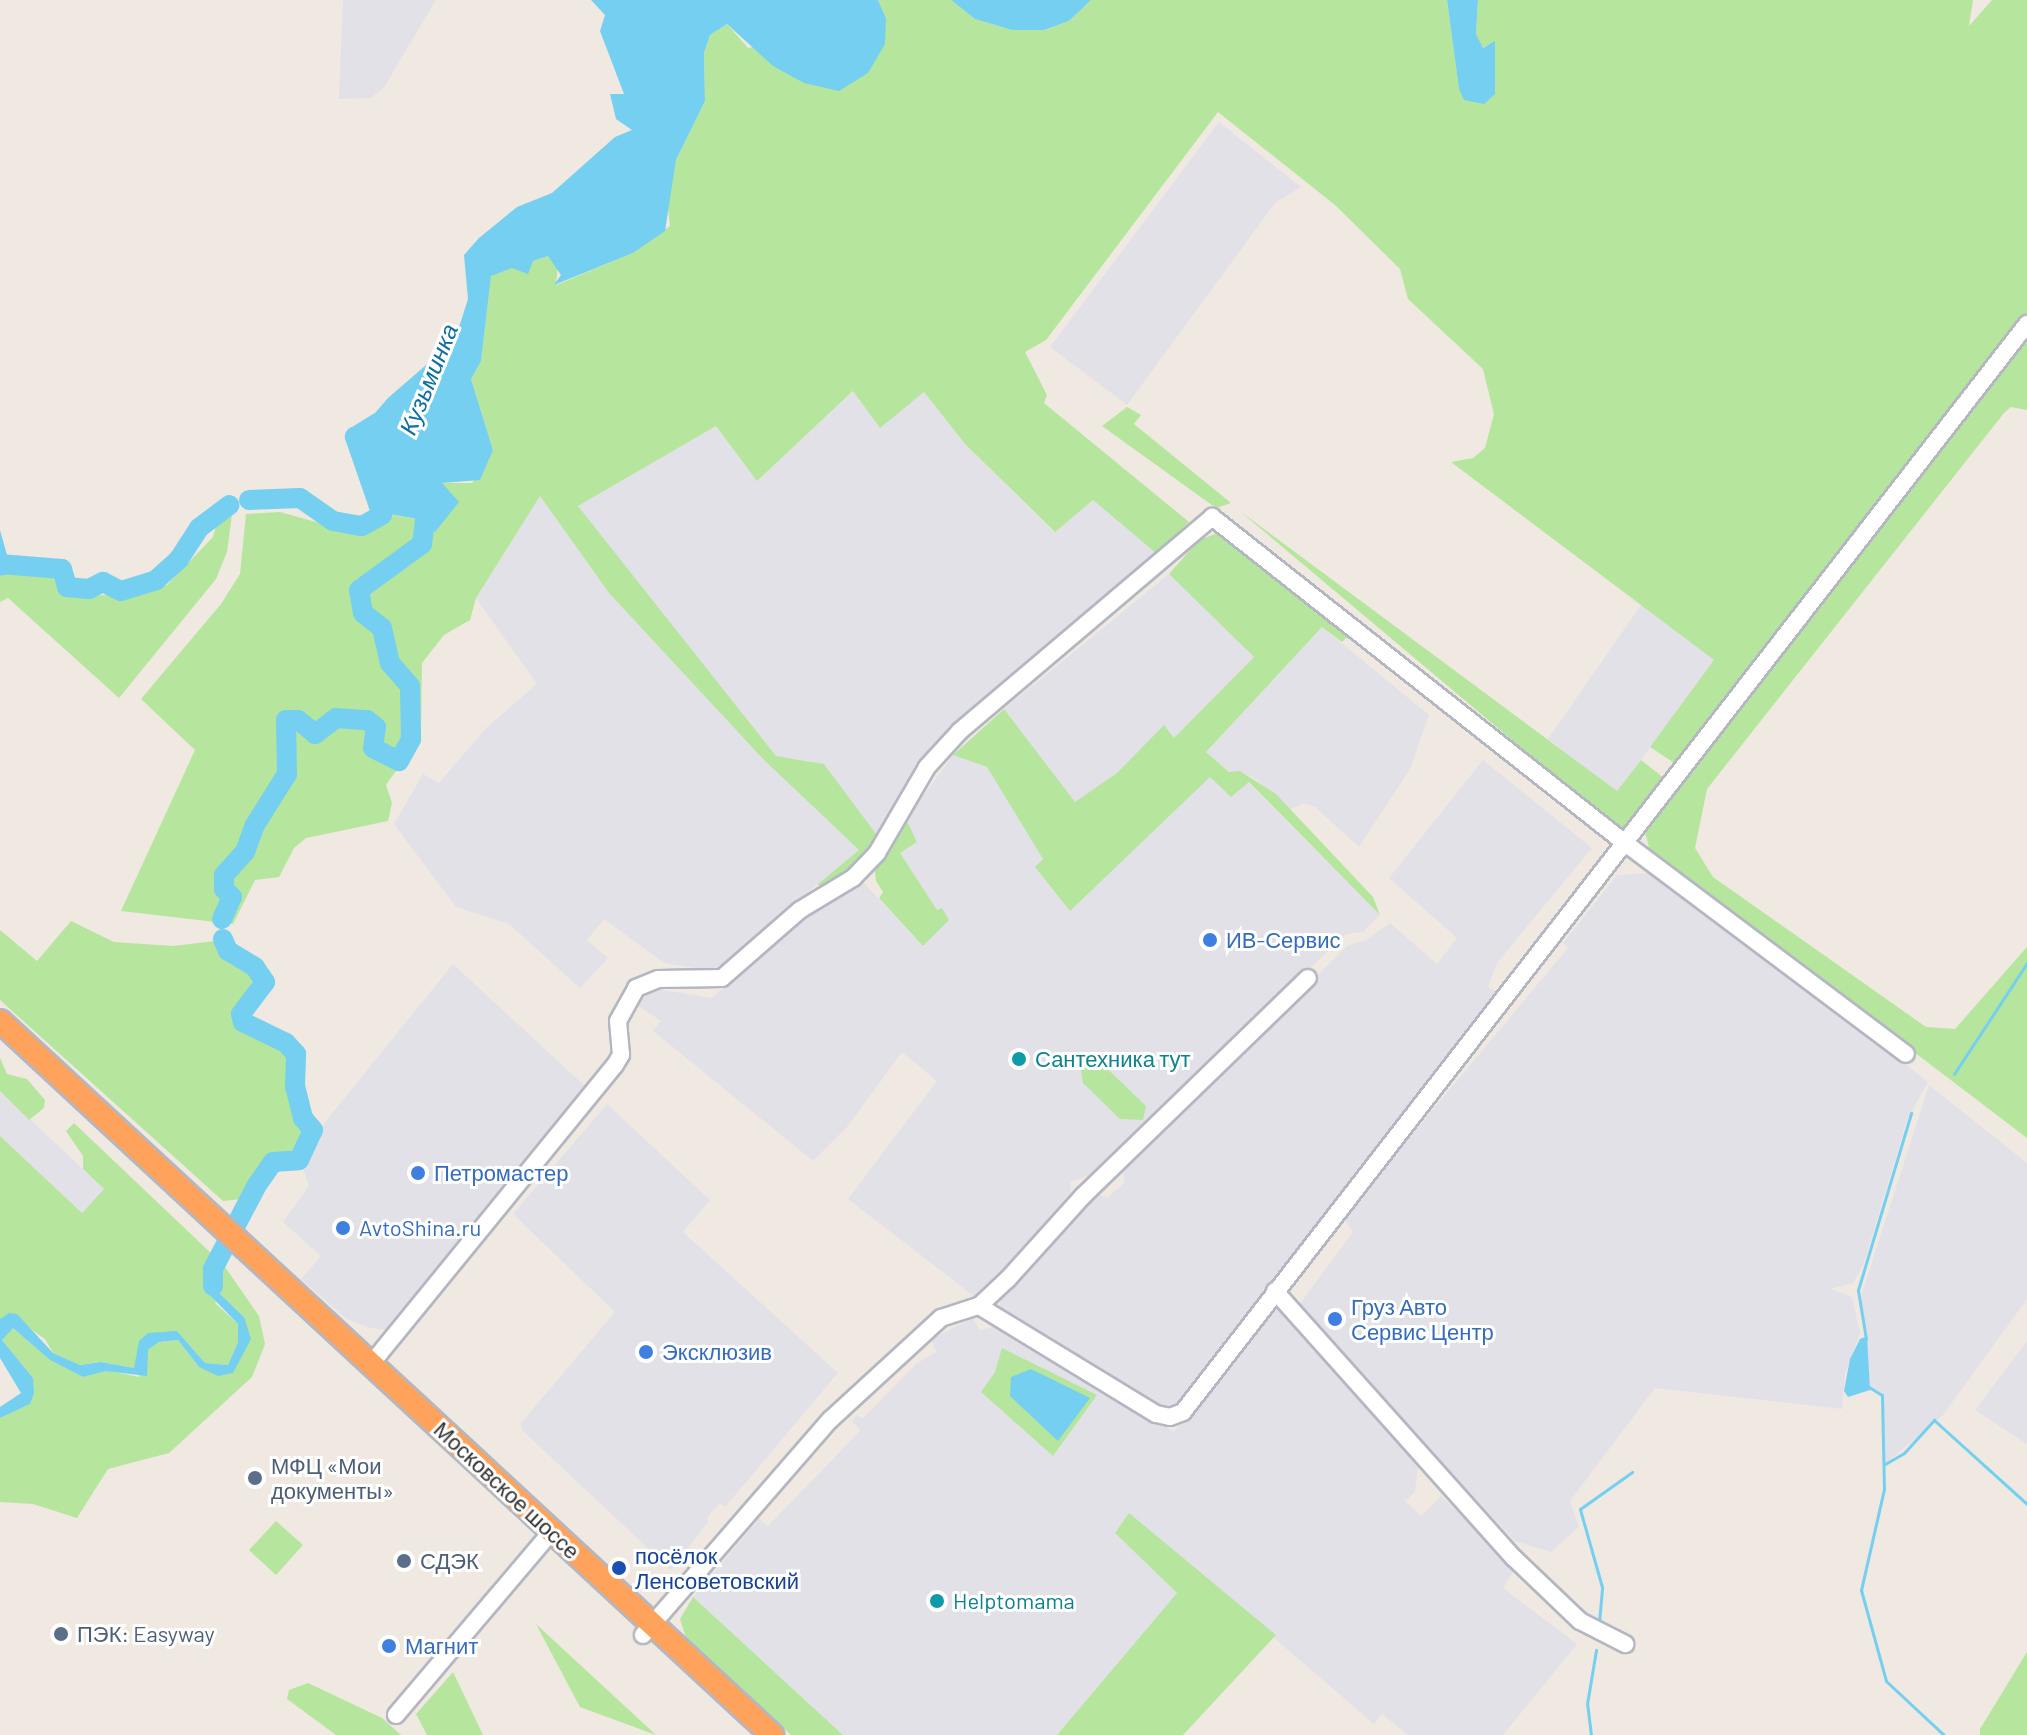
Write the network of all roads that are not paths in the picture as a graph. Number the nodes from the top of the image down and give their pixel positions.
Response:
1 (2027, 324) edge
2 (1625, 843) junction
3 (1308, 978) dead end
4 (0, 1021) edge
5 (0, 1037) edge
6 (1906, 1054) dead end
7 (210, 1224) junction
8 (238, 1250) junction
9 (1275, 1291) junction
10 (979, 1306) junction
11 (371, 1364) junction
12 (547, 1536) junction
13 (648, 1629) junction
14 (1625, 1644) dead end
15 (396, 1715) dead end
16 (751, 1735) edge
17 (772, 1735) edge

1 - 2 street
2 - 6 street
2 - 9 street
2 - 11 street
3 - 10 street
4 - 7 highway
5 - 7 highway
7 - 8 highway
8 - 11 highway, Московское шоссе
8 - 12 highway, Московское шоссе
9 - 10 street
9 - 14 street
10 - 13 street
11 - 12 highway, Московское шоссе
12 - 13 highway, Московское шоссе
12 - 15 street
13 - 16 highway, Московское шоссе
13 - 17 highway, Московское шоссе

